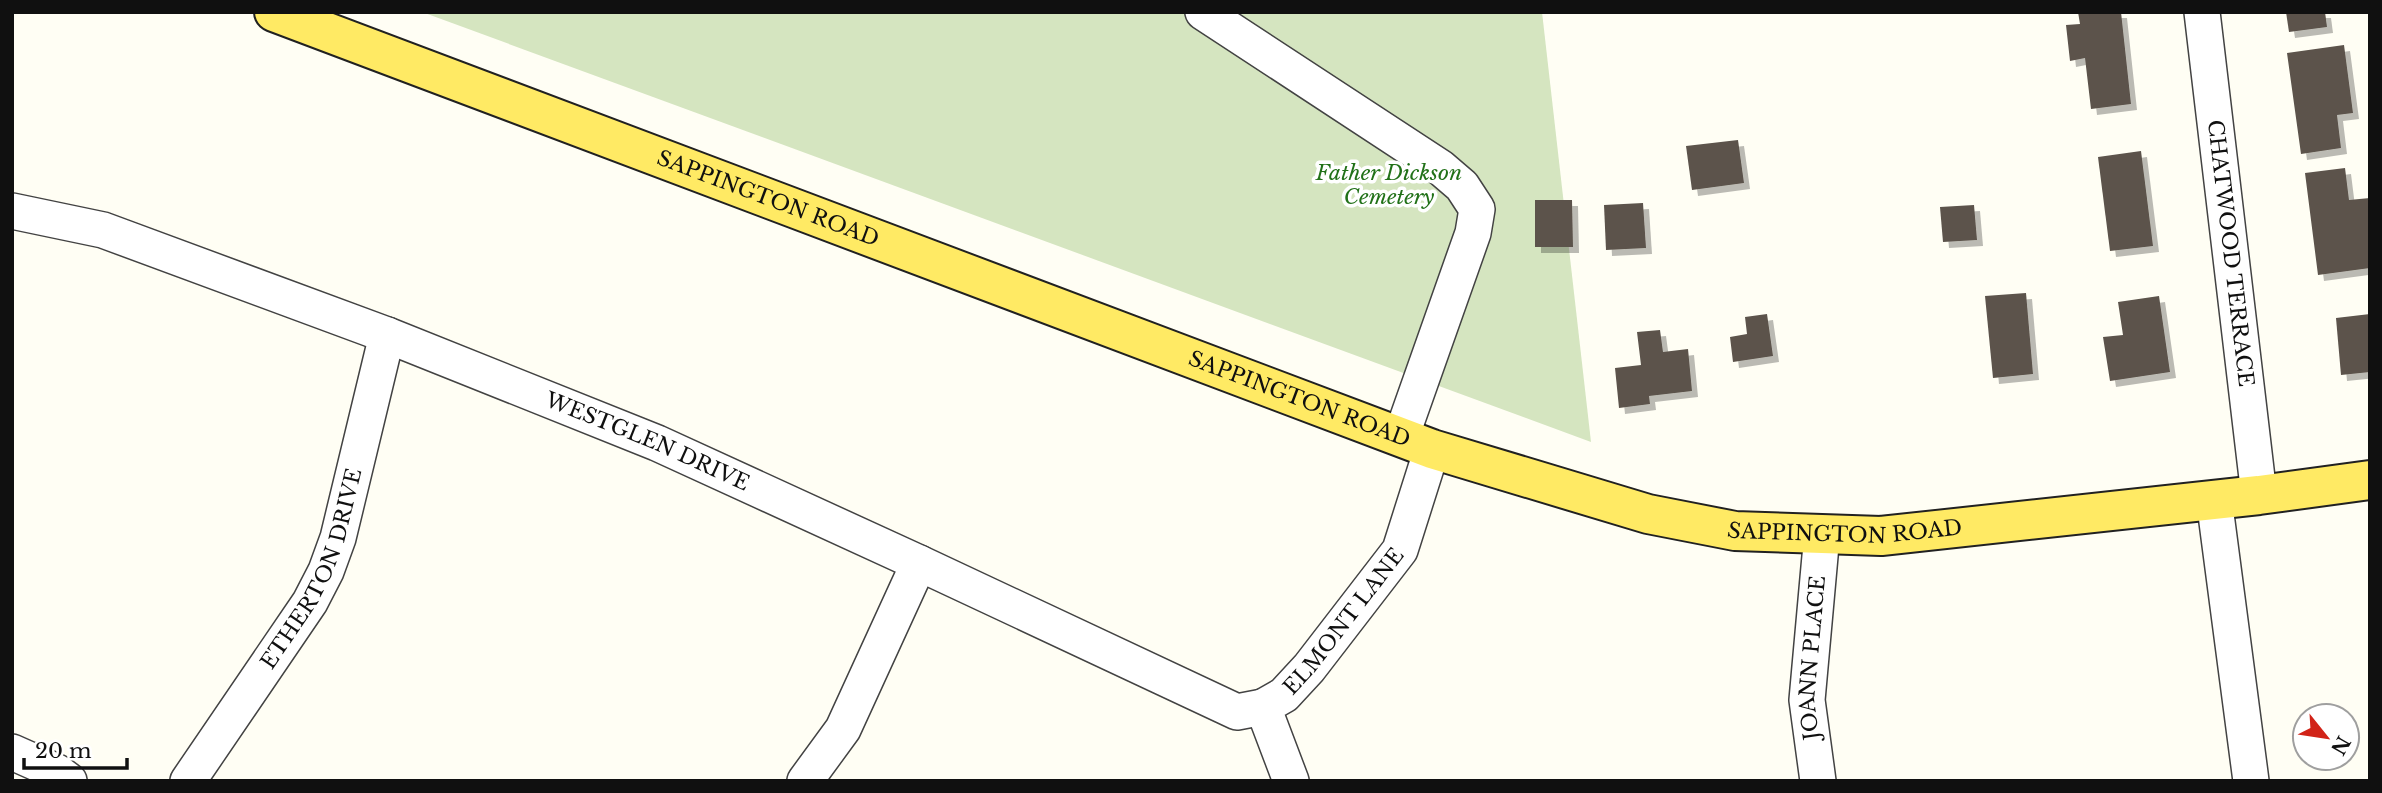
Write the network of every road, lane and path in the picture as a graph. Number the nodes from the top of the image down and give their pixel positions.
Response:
1 (1203, 12) edge
2 (2202, 12) edge
3 (281, 14) edge
4 (12, 211) edge
5 (387, 335) junction
6 (1417, 443) junction
7 (2370, 480) edge
8 (2259, 495) junction
9 (2214, 499) junction
10 (1822, 534) junction
11 (919, 563) junction
12 (1263, 707) junction
13 (12, 752) edge
14 (69, 781) edge
15 (188, 781) edge
16 (805, 781) edge
17 (1292, 781) edge
18 (1818, 781) edge
19 (2251, 781) edge

1 - 6 street, ELMONT LANE
2 - 8 street, CHATWOOD TERRACE
3 - 6 main road, SAPPINGTON ROAD
4 - 5 street, WESTGLEN DRIVE
5 - 11 street, WESTGLEN DRIVE
5 - 15 street, ETHERTON DRIVE
6 - 10 main road, SAPPINGTON ROAD
6 - 12 street, ELMONT LANE
7 - 8 main road, SAPPINGTON ROAD
8 - 9 main road, SAPPINGTON ROAD
9 - 10 main road, SAPPINGTON ROAD
9 - 19 street
10 - 18 street, JOANN PLACE
11 - 12 street, WESTGLEN DRIVE
11 - 16 street
12 - 17 street, ELMONT LANE
13 - 14 street

